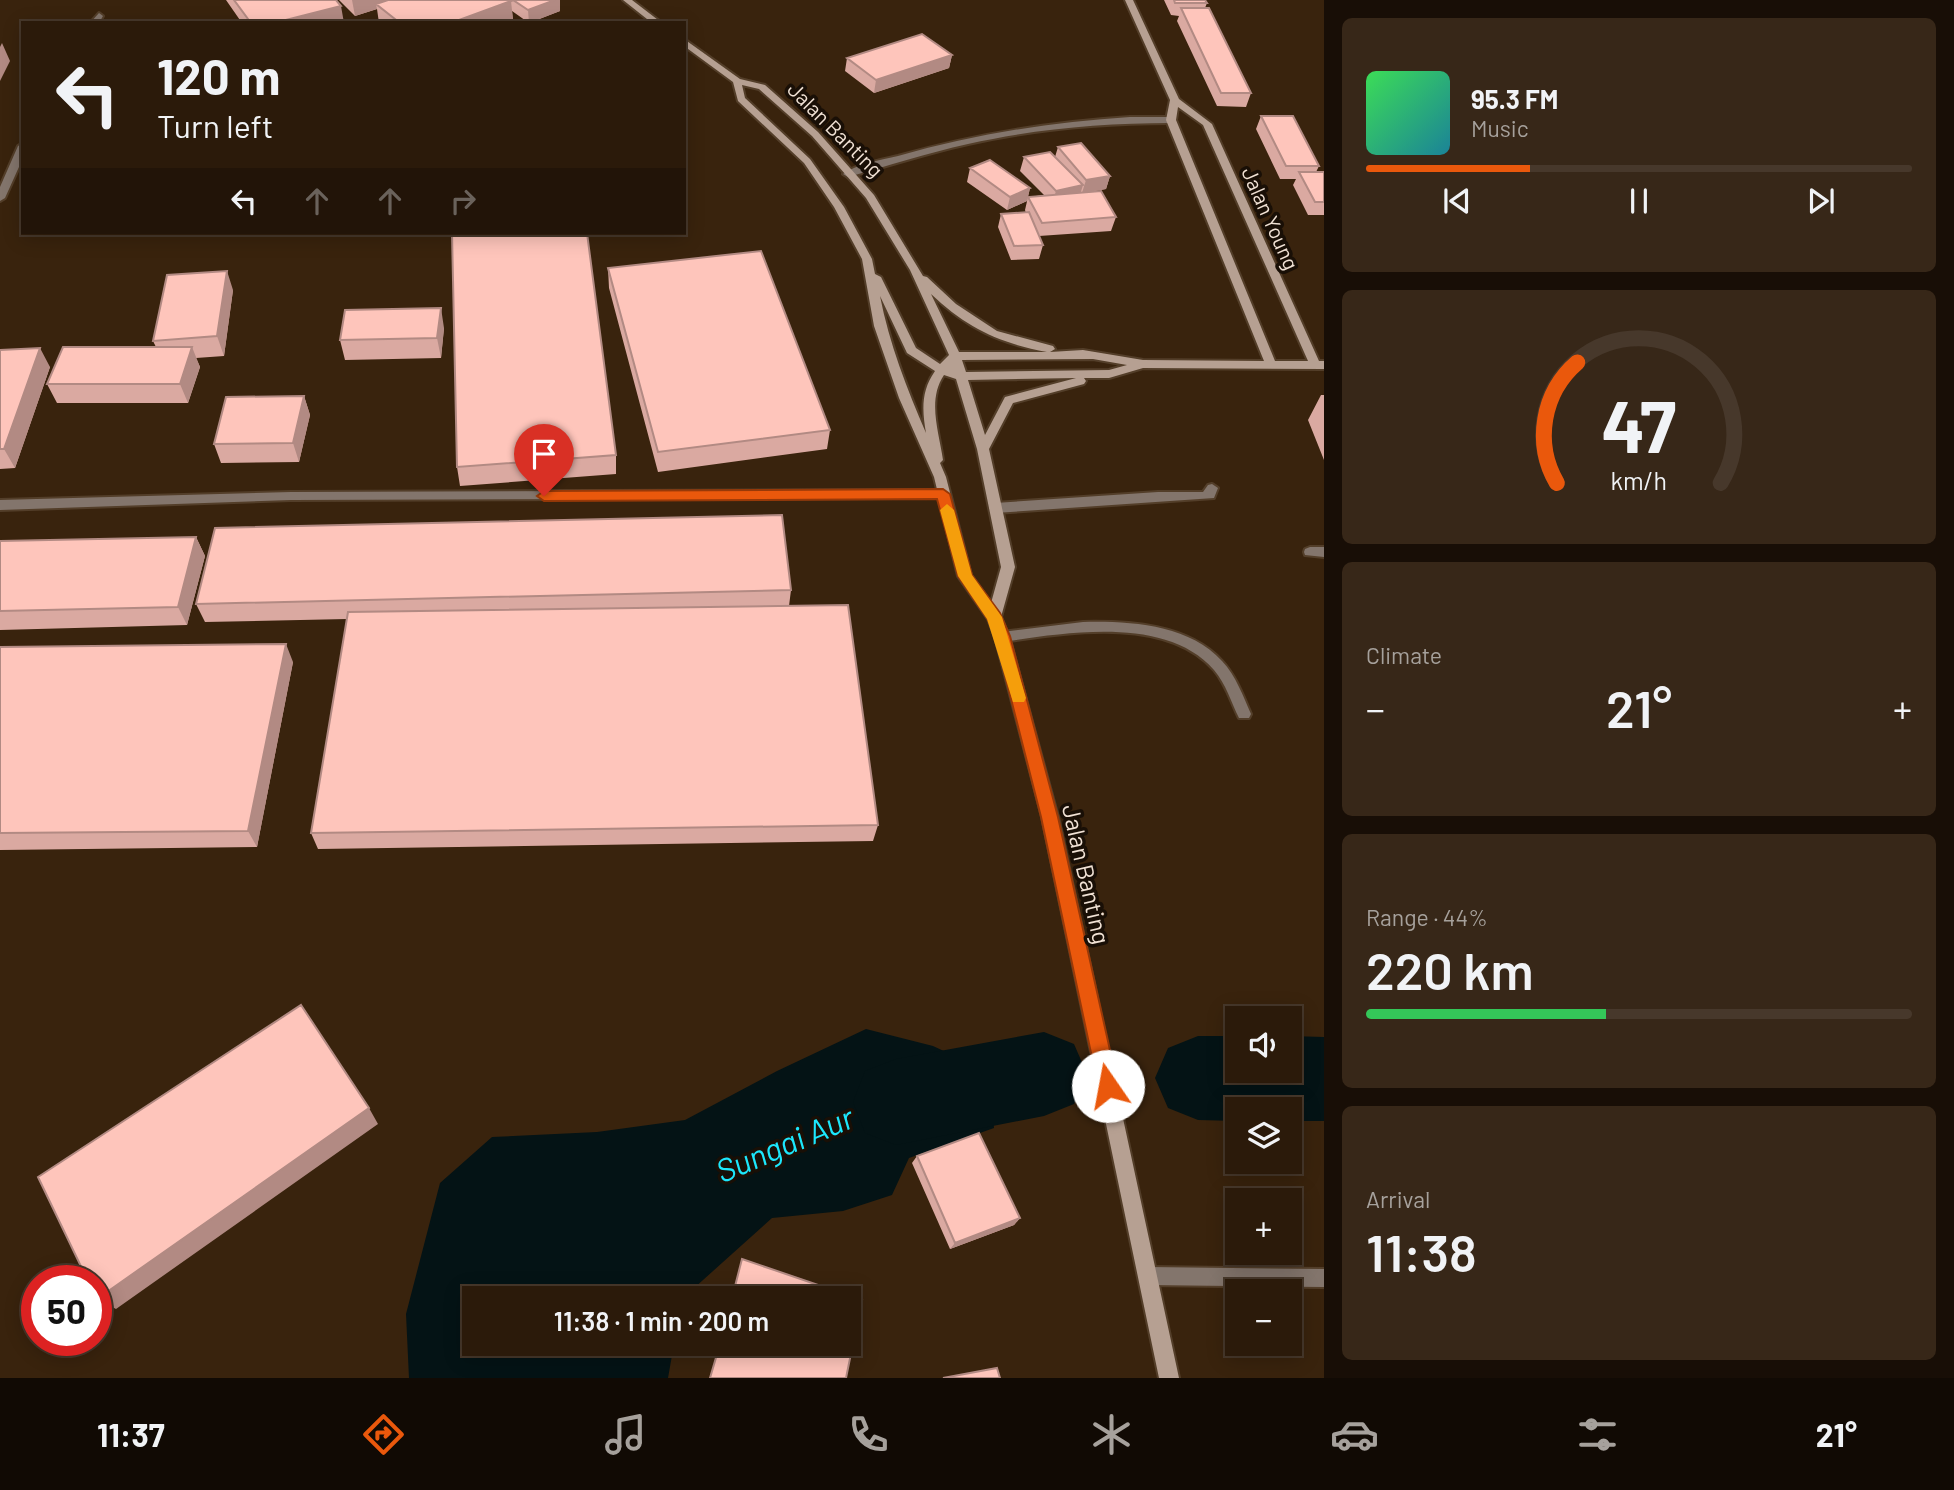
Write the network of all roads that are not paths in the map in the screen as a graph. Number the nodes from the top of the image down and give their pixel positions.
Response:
1 (627, 0) edge
2 (1129, 0) edge
3 (655, 21) edge
4 (686, 43) edge
5 (737, 81) junction
6 (1175, 100) junction
7 (1171, 120) junction
8 (21, 151) edge
9 (848, 174) junction
10 (0, 198) edge
11 (867, 260) junction
12 (915, 270) junction
13 (955, 356) junction
14 (1091, 356) junction
15 (1143, 364) junction
16 (1271, 365) junction
17 (1320, 365) edge
18 (940, 369) junction
19 (1109, 374) junction
20 (960, 376) junction
21 (983, 449) junction
22 (940, 477) junction
23 (1212, 488) dead end
24 (943, 494) junction
25 (0, 506) edge
26 (995, 508) junction
27 (994, 617) junction
28 (1002, 636) junction
29 (1244, 714) dead end
30 (1149, 1276) junction
31 (1324, 1278) edge
32 (1169, 1378) edge

1 - 3 main road
2 - 6 main road, Jalan Young
4 - 5 main road, Jalan Banting
5 - 9 main road, Jalan Banting
5 - 11 main road
6 - 7 main road
6 - 17 main road, Jalan Young
7 - 9 street
7 - 16 main road
8 - 10 street
9 - 12 main road, Jalan Banting
11 - 18 main road
11 - 22 main road, Jalan Banting
12 - 13 main road
12 - 14 main road
13 - 14 main road
13 - 18 main road
13 - 20 main road
14 - 15 main road
15 - 16 main road
15 - 19 main road
16 - 17 main road
18 - 20 main road
18 - 22 main road
19 - 20 main road
19 - 21 main road
20 - 21 main road
21 - 26 main road
22 - 24 main road, Jalan Banting
23 - 26 street
24 - 25 street
24 - 27 main road, Jalan Banting
26 - 27 main road
27 - 28 main road, Jalan Banting
28 - 29 street
28 - 30 main road, Jalan Banting
30 - 31 street
30 - 32 main road, Jalan Banting

